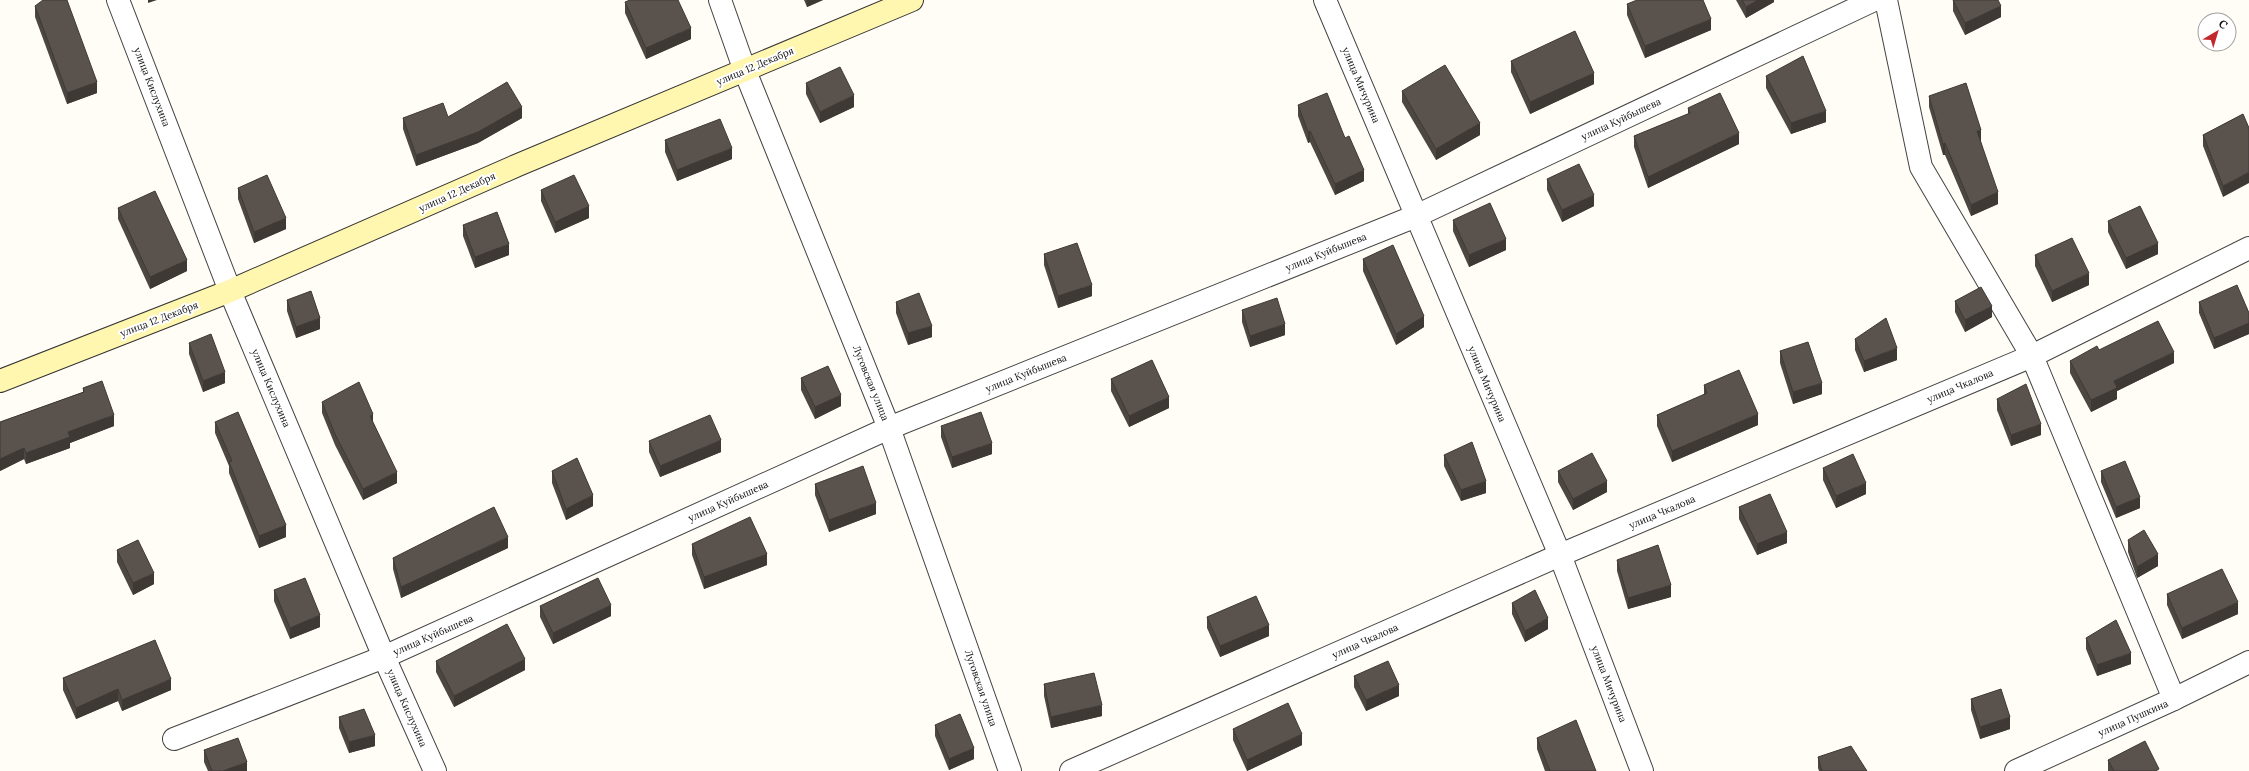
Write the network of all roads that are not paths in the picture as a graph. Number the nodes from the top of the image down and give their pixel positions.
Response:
1 (118, 0) edge
2 (720, 0) edge
3 (912, 0) edge
4 (1325, 0) edge
5 (1874, 0) edge
6 (1886, 0) edge
7 (745, 71) junction
8 (1416, 216) junction
9 (2249, 248) edge
10 (230, 291) junction
11 (2032, 356) junction
12 (0, 381) edge
13 (889, 428) junction
14 (1560, 555) junction
15 (384, 657) junction
16 (2249, 662) edge
17 (2174, 699) junction
18 (174, 739) dead end
19 (435, 771) edge
20 (1010, 771) edge
21 (1071, 771) edge
22 (1642, 771) edge
23 (2016, 771) edge

1 - 10 street, улица Кислухина
2 - 7 street, Луговская улица
3 - 7 street, улица 12 Декабря
4 - 8 street, улица Мичурина
5 - 8 street, улица Куйбышева
6 - 11 street
7 - 10 street, улица 12 Декабря
7 - 13 street, Луговская улица
8 - 13 street, улица Куйбышева
8 - 14 street, улица Мичурина
9 - 11 street, улица Чкалова
10 - 12 street, улица 12 Декабря
10 - 15 street, улица Кислухина
11 - 14 street, улица Чкалова
11 - 17 street
13 - 15 street, улица Куйбышева
13 - 20 street, Луговская улица
14 - 21 street, улица Чкалова
14 - 22 street, улица Мичурина
15 - 18 street, улица Куйбышева
15 - 19 street, улица Кислухина
16 - 17 street, улица Пушкина
17 - 23 street, улица Пушкина

